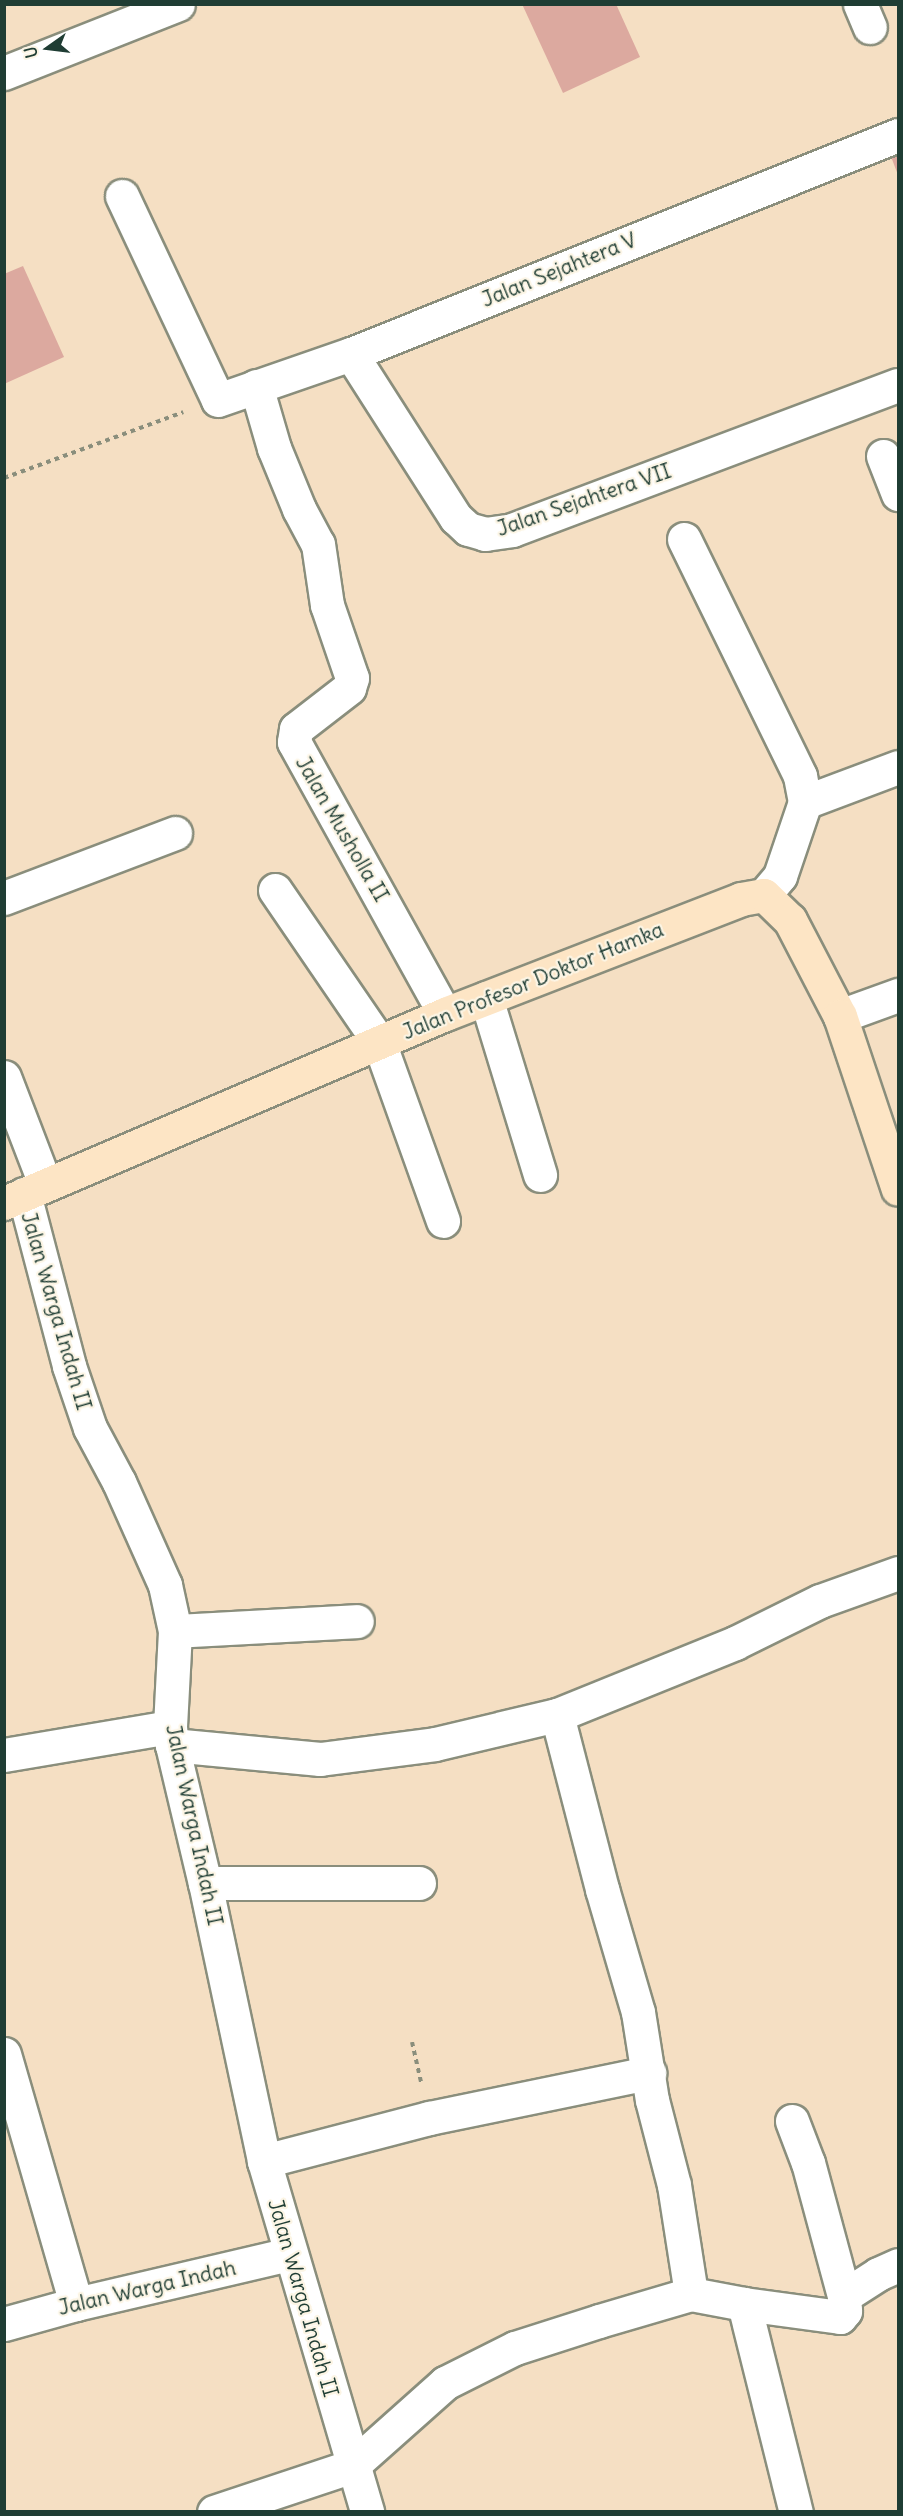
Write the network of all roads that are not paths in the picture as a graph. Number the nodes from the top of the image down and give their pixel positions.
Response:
1 (178, 4) edge
2 (4, 73) edge
3 (898, 135) edge
4 (122, 196) dead end
5 (351, 354) junction
6 (898, 385) edge
7 (256, 386) junction
8 (883, 456) dead end
9 (898, 494) edge
10 (684, 539) dead end
11 (898, 766) edge
12 (805, 802) junction
13 (175, 833) dead end
14 (275, 890) dead end
15 (764, 895) junction
16 (4, 898) edge
17 (898, 995) edge
18 (486, 998) junction
19 (446, 1014) junction
20 (840, 1016) junction
21 (379, 1042) junction
22 (4, 1077) edge
23 (540, 1175) dead end
24 (898, 1189) edge
25 (25, 1194) edge
26 (443, 1221) dead end
27 (898, 1573) edge
28 (357, 1621) dead end
29 (175, 1631) junction
30 (557, 1715) junction
31 (171, 1736) junction
32 (4, 1755) edge
33 (205, 1883) junction
34 (419, 1883) dead end
35 (4, 2055) edge
36 (649, 2073) junction
37 (792, 2121) dead end
38 (264, 2160) junction
39 (289, 2254) junction
40 (898, 2265) edge
41 (692, 2294) junction
42 (844, 2296) junction
43 (76, 2304) junction
44 (744, 2304) junction
45 (4, 2324) edge
46 (352, 2466) junction
47 (214, 2511) edge
48 (367, 2511) edge
49 (796, 2511) edge

1 - 2 street
3 - 5 street, Jalan Sejahtera V
4 - 7 street, Jalan Sejahtera V
5 - 6 street, Jalan Sejahtera VII
5 - 7 street, Jalan Sejahtera V
7 - 19 street, Jalan Musholla II
8 - 9 street
10 - 12 street
11 - 12 street
12 - 15 street
13 - 16 street
14 - 21 street
15 - 18 street, Jalan Profesor Doktor Hamka
15 - 20 street
17 - 20 street
18 - 19 street, Jalan Profesor Doktor Hamka
18 - 23 street
19 - 21 street, Jalan Profesor Doktor Hamka
20 - 24 street
21 - 25 street, Jalan Profesor Doktor Hamka
21 - 26 street
22 - 25 street, Jalan Warga Indah II
25 - 29 street, Jalan Warga Indah II
27 - 30 street
28 - 29 street
29 - 31 street, Jalan Warga Indah II
30 - 31 street
30 - 36 street
31 - 32 street
31 - 33 street, Jalan Warga Indah II
33 - 34 street
33 - 38 street, Jalan Warga Indah II
35 - 43 street
36 - 38 street
36 - 41 street
37 - 42 street
38 - 39 street, Jalan Warga Indah II
39 - 43 street, Jalan Warga Indah
39 - 46 street, Jalan Warga Indah II
40 - 42 street
41 - 44 street
41 - 46 street
42 - 44 street
43 - 45 street, Jalan Warga Indah
44 - 49 street
46 - 47 street
46 - 48 street, Jalan Warga Indah II

